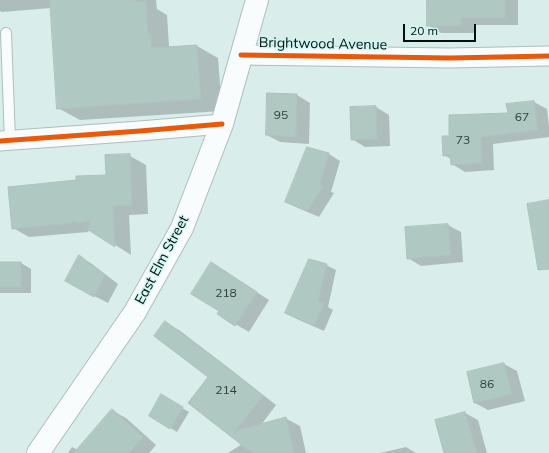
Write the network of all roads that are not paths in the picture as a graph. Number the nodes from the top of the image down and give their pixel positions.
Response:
1 (257, 0) edge
2 (6, 33) dead end
3 (241, 55) junction
4 (549, 56) edge
5 (222, 124) junction
6 (5, 141) edge
7 (38, 453) edge

1 - 3 main road, East Elm Street
2 - 6 lane
3 - 4 street, Brightwood Avenue
3 - 5 main road, East Elm Street
5 - 6 street
5 - 7 main road, East Elm Street

